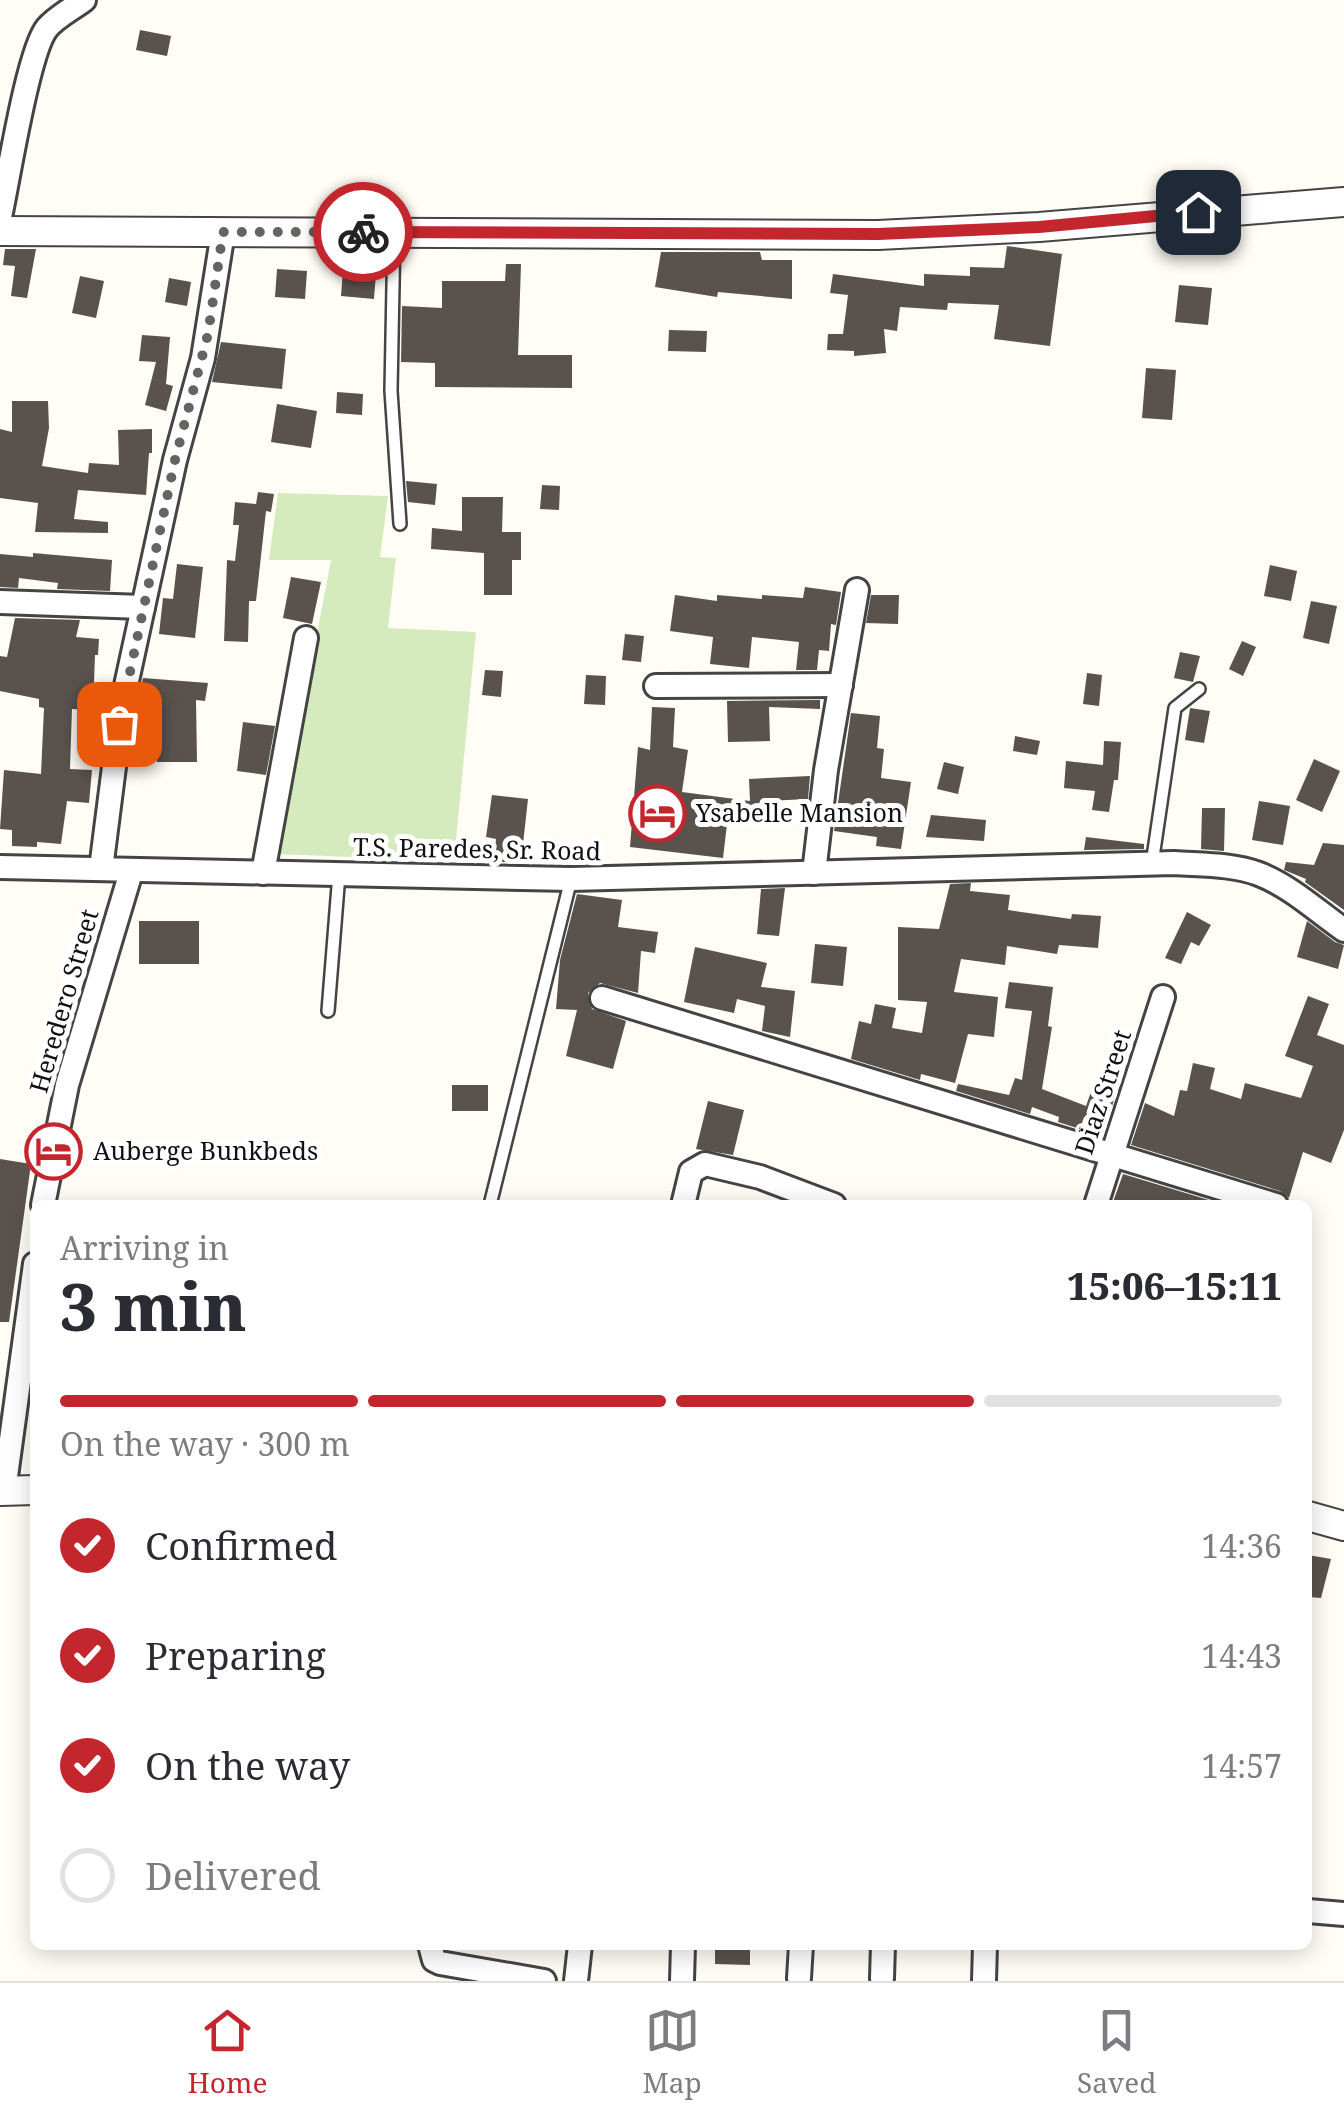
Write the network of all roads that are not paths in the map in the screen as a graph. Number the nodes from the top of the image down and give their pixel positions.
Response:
1 (84, 0) edge
2 (1344, 202) edge
3 (0, 217) edge
4 (0, 231) edge
5 (223, 232) junction
6 (394, 232) junction
7 (400, 524) dead end
8 (858, 590) dead end
9 (0, 602) edge
10 (143, 607) junction
11 (306, 638) dead end
12 (841, 684) junction
13 (656, 686) dead end
14 (1199, 689) dead end
15 (1152, 864) junction
16 (0, 867) edge
17 (102, 870) junction
18 (130, 872) junction
19 (264, 873) junction
20 (814, 873) junction
21 (339, 874) junction
22 (571, 879) junction
23 (1344, 930) edge
24 (1163, 997) dead end
25 (602, 998) dead end
26 (328, 1011) dead end
27 (1113, 1154) junction
28 (44, 1200) edge
29 (491, 1200) edge
30 (685, 1200) edge
31 (821, 1200) edge
32 (1098, 1200) edge
33 (1260, 1200) edge
34 (30, 1298) edge
35 (30, 1490) edge
36 (2, 1491) edge
37 (1312, 1517) edge
38 (1344, 1526) edge
39 (1312, 1911) edge
40 (1344, 1914) edge
41 (431, 1950) edge
42 (579, 1950) edge
43 (683, 1950) edge
44 (801, 1950) edge
45 (883, 1950) edge
46 (984, 1950) edge
47 (799, 1978) dead end
48 (882, 1978) dead end
49 (544, 1981) edge
50 (576, 1981) edge
51 (682, 1981) edge
52 (984, 1981) edge

1 - 3 street
2 - 6 street
4 - 5 street
5 - 6 street
5 - 10 street
6 - 7 lane
8 - 12 street
9 - 10 street
10 - 17 street
11 - 19 street
12 - 13 street
12 - 20 street
14 - 15 lane
15 - 20 street, T.S. Paredes, Sr. Road
15 - 23 street, T.S. Paredes, Sr. Road
16 - 17 street, T.S. Paredes, Sr. Road
17 - 18 street, T.S. Paredes, Sr. Road
18 - 19 street, T.S. Paredes, Sr. Road
18 - 28 street, Heredero Street
19 - 21 street, T.S. Paredes, Sr. Road
20 - 22 street, T.S. Paredes, Sr. Road
21 - 22 street, T.S. Paredes, Sr. Road
21 - 26 lane
22 - 29 lane
24 - 27 street, Diaz Street
25 - 27 street
27 - 32 street, Diaz Street
27 - 33 street
30 - 31 street
34 - 36 street
35 - 36 street
37 - 38 street
39 - 40 street
41 - 49 street
42 - 50 street
43 - 51 street
44 - 47 street
45 - 48 street
46 - 52 street

